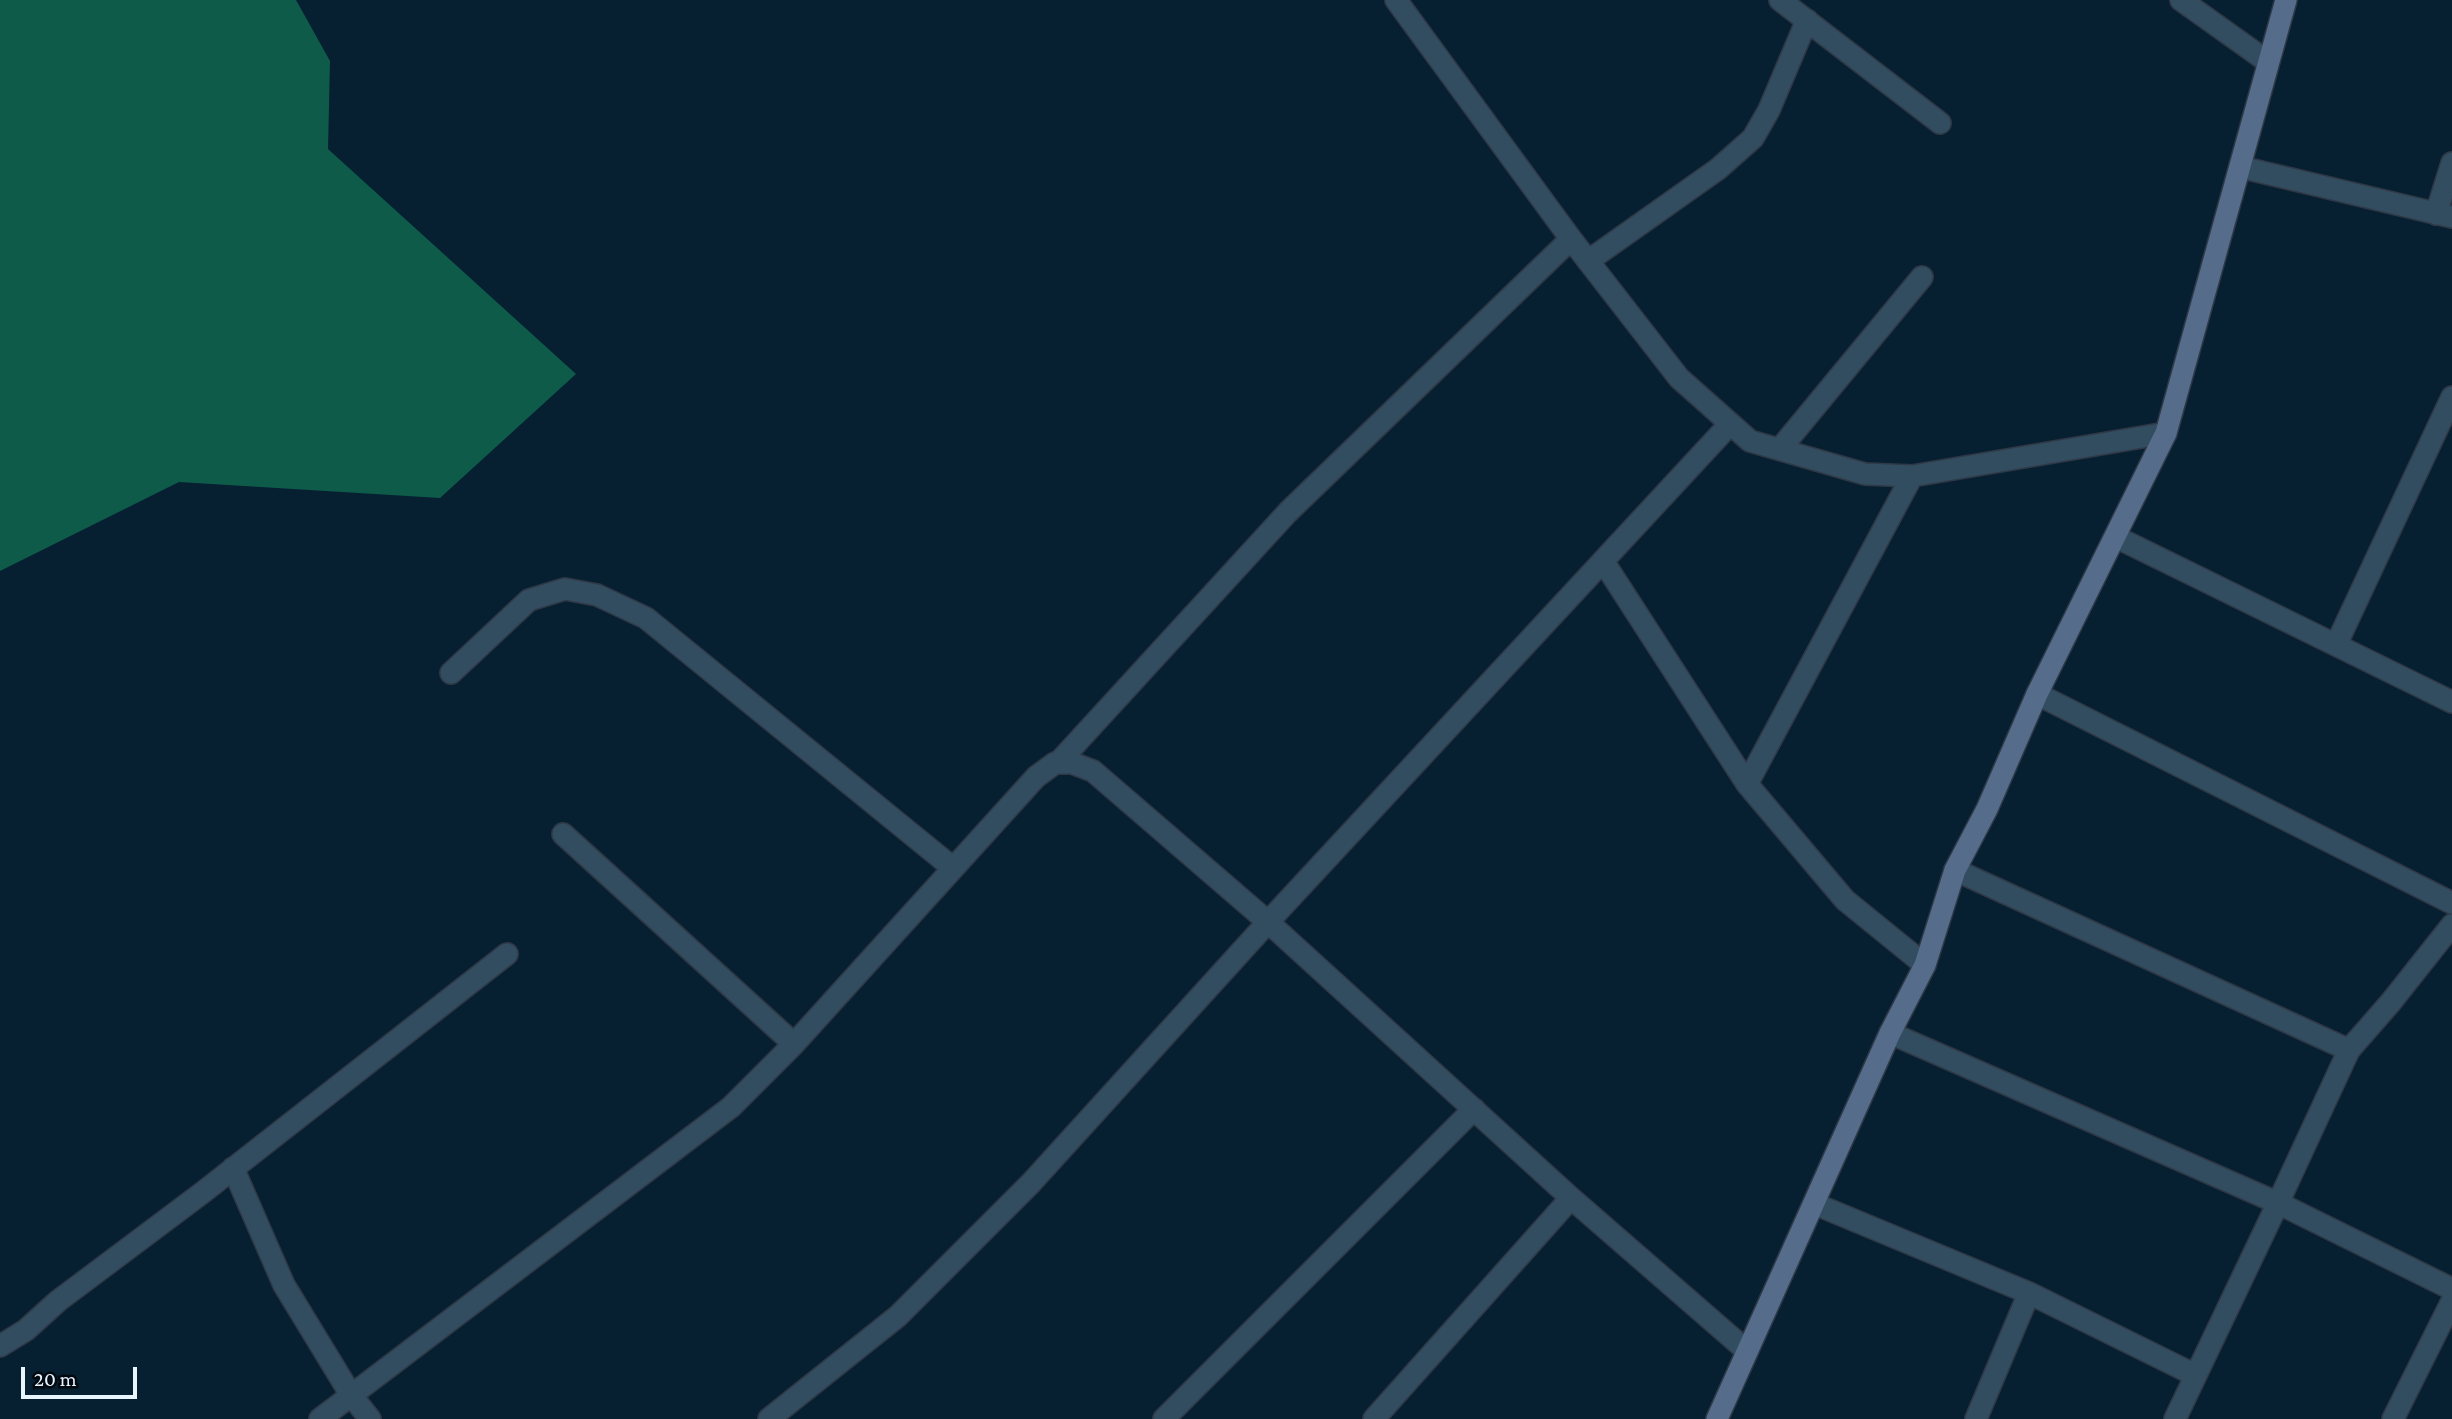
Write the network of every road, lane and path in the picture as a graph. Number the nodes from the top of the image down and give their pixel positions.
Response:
1 (1396, 0) edge
2 (1780, 0) edge
3 (2181, 0) edge
4 (2286, 0) edge
5 (1807, 20) junction
6 (2268, 62) junction
7 (1940, 123) dead end
8 (2452, 163) edge
9 (2240, 167) junction
10 (2444, 215) edge
11 (1571, 239) junction
12 (1588, 261) junction
13 (1922, 277) dead end
14 (2452, 397) edge
15 (1730, 424) junction
16 (2166, 433) junction
17 (1780, 449) junction
18 (1912, 476) junction
19 (2116, 537) junction
20 (1602, 561) junction
21 (2336, 645) junction
22 (451, 673) dead end
23 (2037, 694) junction
24 (2452, 702) edge
25 (1058, 763) junction
26 (1747, 784) junction
27 (563, 835) dead end
28 (953, 868) junction
29 (1955, 870) junction
30 (2452, 903) edge
31 (1268, 922) junction
32 (2452, 925) edge
33 (507, 954) dead end
34 (1925, 965) junction
35 (1890, 1033) junction
36 (794, 1044) junction
37 (2349, 1050) junction
38 (1474, 1109) junction
39 (233, 1168) junction
40 (1571, 1198) junction
41 (2278, 1203) junction
42 (1815, 1204) junction
43 (2452, 1289) edge
44 (2029, 1293) junction
45 (2452, 1301) edge
46 (0, 1346) edge
47 (1747, 1351) junction
48 (2195, 1375) junction
49 (351, 1395) junction
50 (1173, 1416) edge
51 (320, 1419) edge
52 (370, 1419) edge
53 (769, 1419) edge
54 (1374, 1419) edge
55 (1717, 1419) edge
56 (1976, 1419) edge
57 (2175, 1419) edge
58 (2393, 1419) edge

1 - 11 street
2 - 5 street
3 - 6 street
4 - 6 street
5 - 7 street
5 - 12 street
6 - 9 street
8 - 10 street
9 - 10 street
9 - 16 street
11 - 12 street
11 - 25 street
12 - 15 street
13 - 17 street
14 - 21 street
15 - 17 street
15 - 20 street
16 - 18 street
16 - 19 street
17 - 18 street
18 - 26 street
19 - 21 street
19 - 23 street
20 - 26 street
20 - 31 street
21 - 24 street
22 - 28 street
23 - 29 street
23 - 30 street
25 - 28 street
25 - 31 street
26 - 34 street
27 - 36 street
28 - 36 street
29 - 34 street
29 - 37 street
31 - 38 street
31 - 53 street
32 - 37 street
33 - 39 street
34 - 35 street
35 - 41 street
35 - 42 street
36 - 49 street
37 - 41 street
38 - 40 street
38 - 50 street
39 - 46 street
39 - 49 street
40 - 47 street
40 - 54 street
41 - 43 street
41 - 48 street
42 - 44 street
42 - 47 street
44 - 48 street
44 - 56 street
45 - 58 street
47 - 55 street
48 - 57 street
49 - 51 street
49 - 52 street

